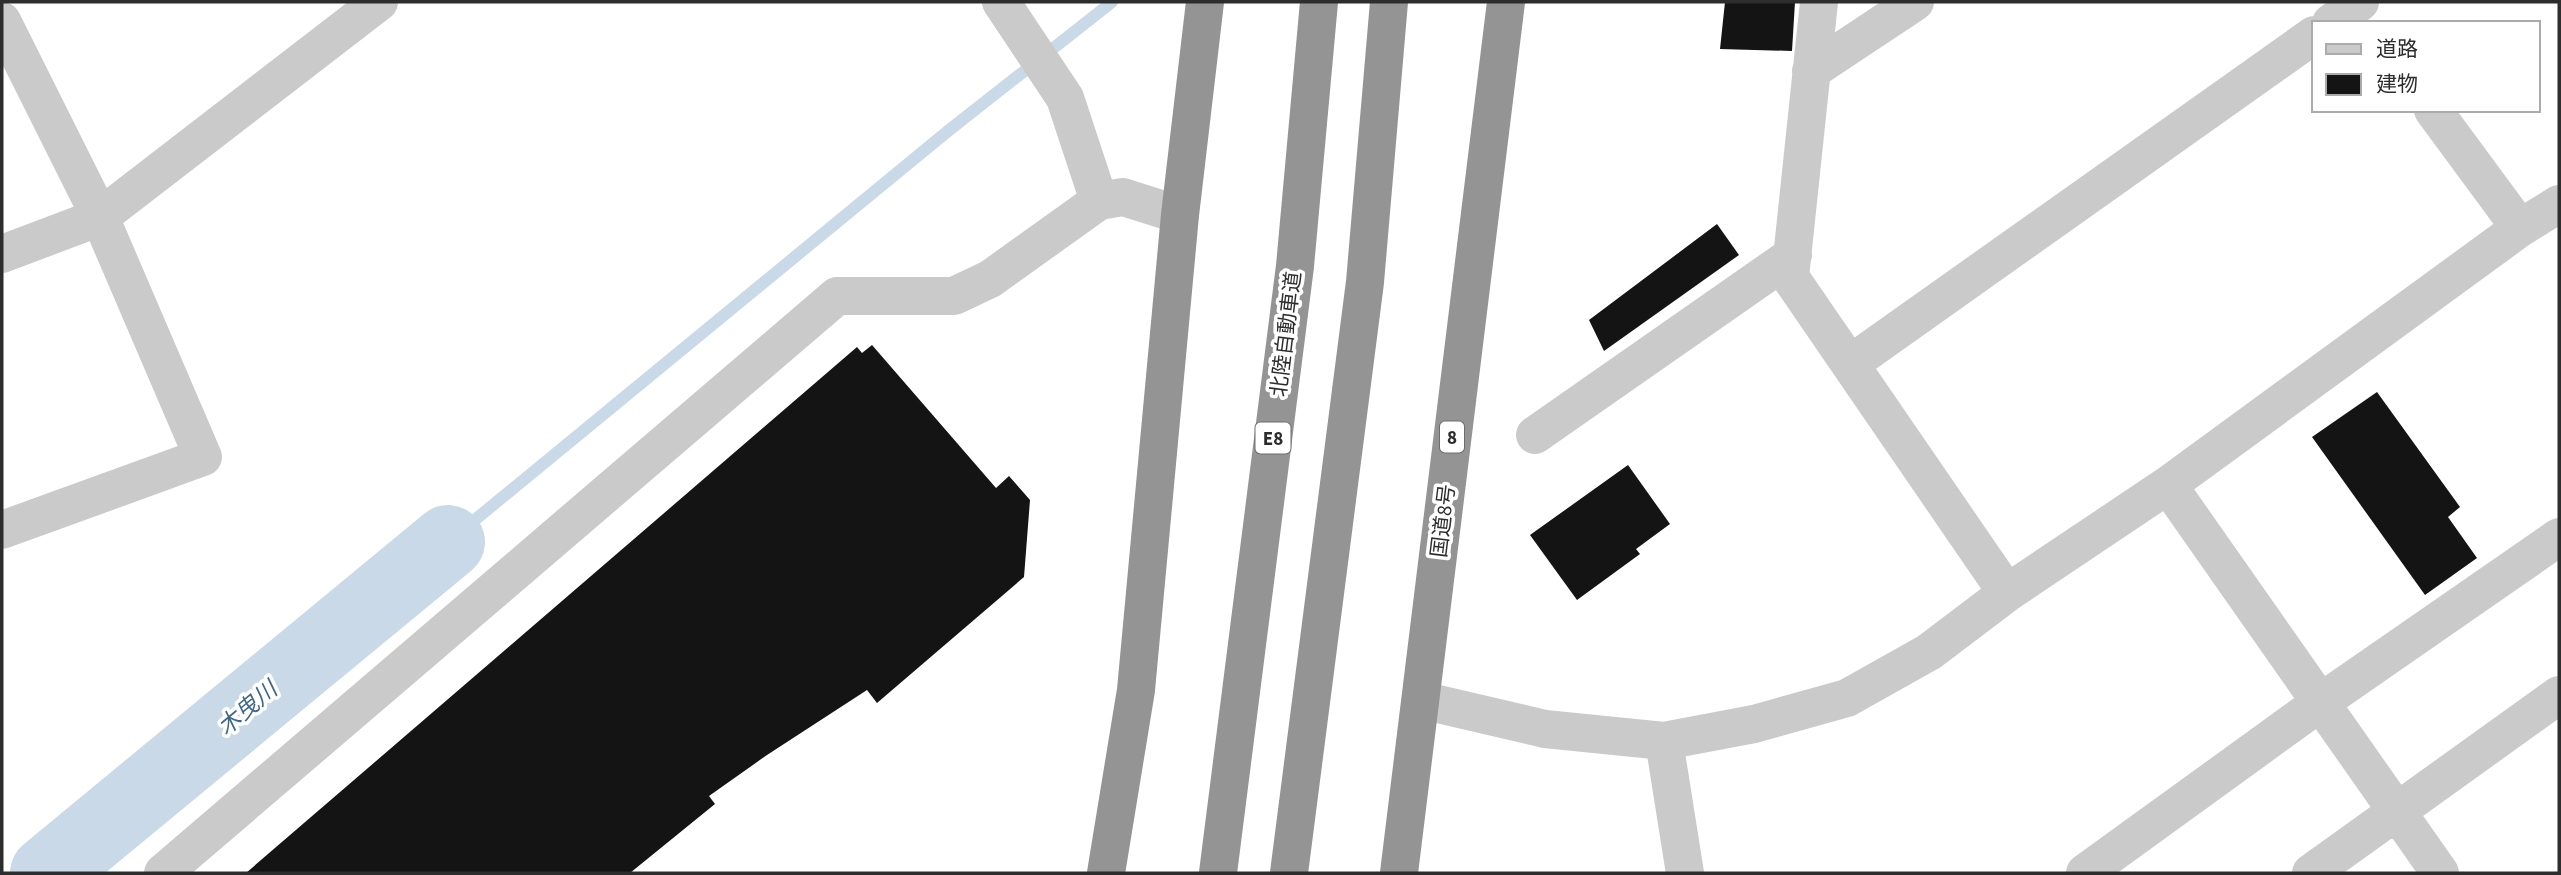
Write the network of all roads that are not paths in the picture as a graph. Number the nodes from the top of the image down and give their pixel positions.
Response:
1 (379, 2) edge
2 (1205, 2) edge
3 (1319, 2) edge
4 (1390, 2) edge
5 (1506, 2) edge
6 (1819, 2) edge
7 (1915, 2) edge
8 (1009, 13) edge
9 (2, 21) edge
10 (2312, 35) edge
11 (1811, 71) junction
12 (2434, 112) edge
13 (1099, 201) junction
14 (2559, 204) edge
15 (1180, 215) junction
16 (100, 217) junction
17 (2521, 228) junction
18 (2, 254) edge
19 (1793, 255) junction
20 (1850, 364) junction
21 (1535, 435) dead end
22 (2168, 485) junction
23 (2, 530) edge
24 (2559, 537) edge
25 (2007, 593) junction
26 (2559, 695) edge
27 (1422, 700) junction
28 (2321, 702) junction
29 (1664, 741) junction
30 (2397, 811) junction
31 (163, 873) edge
32 (1105, 873) edge
33 (1218, 873) edge
34 (1289, 873) edge
35 (1399, 873) edge
36 (1685, 873) edge
37 (2085, 873) edge
38 (2311, 873) edge
39 (2440, 873) edge

1 - 16 street
2 - 15 highway
3 - 33 highway, 北陸自動車道 / E8
4 - 34 highway
5 - 27 highway, 国道8号 / 8
6 - 11 street
7 - 11 street
8 - 13 street
9 - 16 street
10 - 20 street
11 - 19 street
12 - 17 street
13 - 15 street
13 - 31 street
14 - 17 street
15 - 32 highway
16 - 18 street
16 - 23 street
17 - 22 street
19 - 20 street
19 - 21 street
20 - 25 street
22 - 25 street
22 - 28 street
24 - 28 street
25 - 29 street
26 - 30 street
27 - 29 street
27 - 35 highway, 国道8号 / 8
28 - 30 street
28 - 37 street
29 - 36 street
30 - 38 street
30 - 39 street

